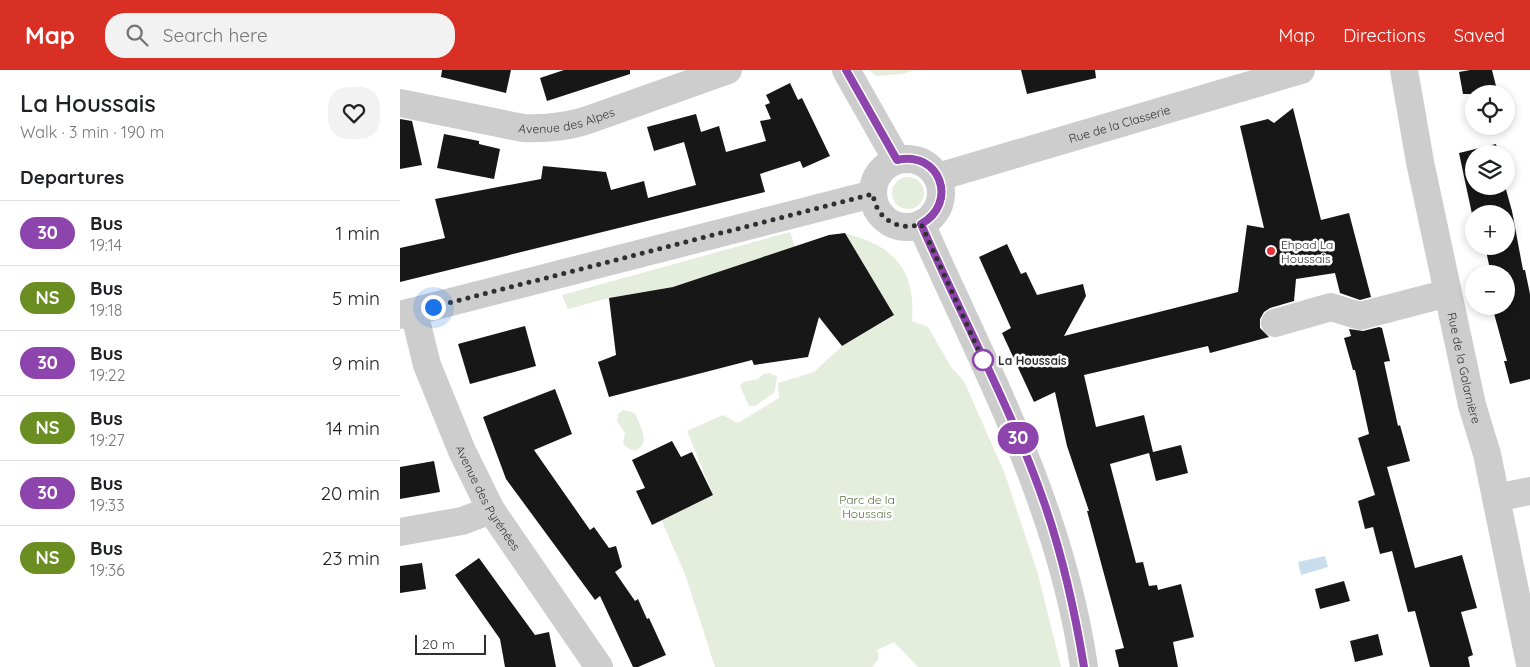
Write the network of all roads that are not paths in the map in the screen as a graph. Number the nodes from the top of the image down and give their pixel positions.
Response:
1 (728, 70) edge
2 (846, 70) edge
3 (1301, 70) edge
4 (1404, 70) edge
5 (400, 103) edge
6 (897, 160) junction
7 (938, 177) junction
8 (873, 194) junction
9 (921, 224) junction
10 (1448, 293) junction
11 (407, 313) edge
12 (1275, 323) dead end
13 (1530, 491) edge
14 (1496, 498) junction
15 (491, 510) junction
16 (400, 532) edge
17 (1530, 664) edge
18 (599, 667) edge
19 (1084, 667) edge

1 - 5 street, Avenue des Alpes
2 - 6 street
3 - 7 street, Rue de la Classerie
4 - 10 street, Rue de la Galarnière
6 - 7 street
6 - 8 street
7 - 9 street
8 - 9 street
8 - 11 street
9 - 19 street
10 - 12 street
10 - 14 street, Rue de la Galarnière
11 - 15 street, Avenue des Pyrénées
13 - 14 street
14 - 17 street, Rue de la Galarnière
15 - 16 street
15 - 18 street, Avenue des Pyrénées

